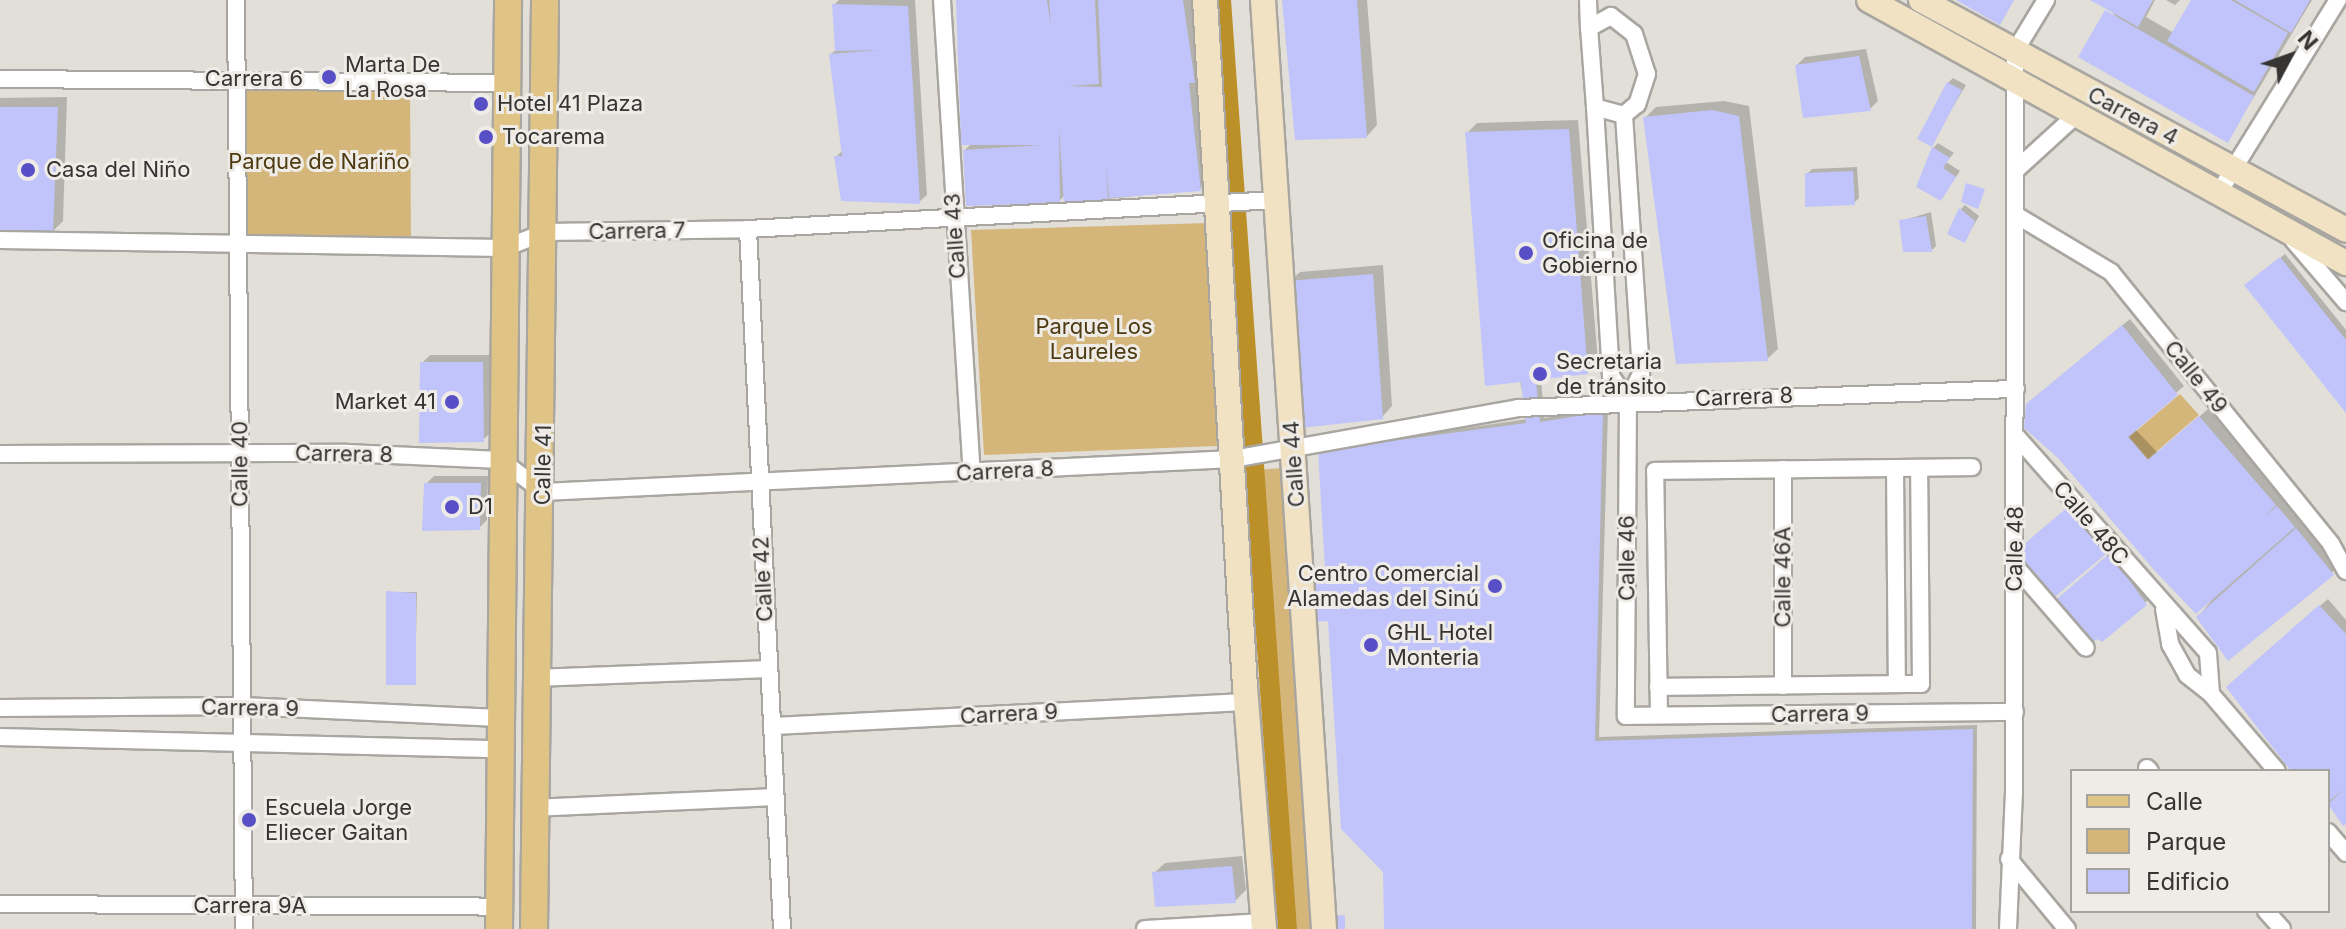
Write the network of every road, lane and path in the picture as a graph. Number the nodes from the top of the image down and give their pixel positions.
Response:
1 (236, 0) edge
2 (508, 0) edge
3 (545, 0) edge
4 (942, 0) edge
5 (1205, 0) edge
6 (1263, 0) edge
7 (1588, 0) edge
8 (1869, 0) edge
9 (1921, 0) edge
10 (2046, 0) edge
11 (2338, 0) edge
12 (1610, 8) edge
13 (1589, 28) junction
14 (2015, 51) junction
15 (0, 79) edge
16 (236, 79) junction
17 (508, 83) junction
18 (2017, 84) junction
19 (1595, 107) junction
20 (1624, 115) junction
21 (2075, 116) junction
22 (2017, 169) junction
23 (2232, 169) junction
24 (2218, 194) junction
25 (1268, 200) junction
26 (1225, 203) junction
27 (2016, 215) junction
28 (953, 218) junction
29 (748, 229) junction
30 (2285, 230) junction
31 (2346, 230) edge
32 (545, 232) junction
33 (0, 240) edge
34 (238, 242) junction
35 (505, 248) junction
36 (2346, 263) edge
37 (2346, 302) edge
38 (2016, 389) junction
39 (1628, 400) junction
40 (2017, 437) junction
41 (1287, 450) junction
42 (240, 453) junction
43 (0, 454) edge
44 (1239, 458) junction
45 (501, 460) junction
46 (1972, 467) dead end
47 (1895, 468) junction
48 (1919, 468) junction
49 (1783, 469) junction
50 (972, 472) junction
51 (758, 482) junction
52 (543, 492) junction
53 (2015, 566) junction
54 (2346, 571) edge
55 (2164, 609) junction
56 (2086, 648) dead end
57 (768, 669) junction
58 (536, 678) junction
59 (1897, 684) junction
60 (1783, 686) junction
61 (1658, 687) junction
62 (2211, 694) junction
63 (1246, 702) junction
64 (242, 706) junction
65 (0, 708) edge
66 (2015, 712) junction
67 (1659, 715) junction
68 (1626, 716) joint
69 (499, 718) junction
70 (772, 726) junction
71 (0, 737) edge
72 (242, 742) junction
73 (499, 749) junction
74 (2275, 769) edge
75 (774, 797) junction
76 (534, 808) junction
77 (2330, 834) edge
78 (2346, 853) edge
79 (2009, 859) junction
80 (0, 904) edge
81 (243, 906) junction
82 (2268, 913) edge
83 (499, 918) edge
84 (1264, 925) edge
85 (244, 929) edge
86 (534, 929) edge
87 (782, 929) edge
88 (1145, 929) edge
89 (1324, 929) edge
90 (2008, 929) edge
91 (2067, 929) edge
92 (2282, 929) edge

1 - 16 street, Calle 40
2 - 17 main road, Calle 41
3 - 32 main road, Calle 41
4 - 28 street, Calle 43
5 - 26 street
6 - 25 street, Calle 44
7 - 13 street
8 - 18 street
9 - 14 street, Carrera 4
10 - 14 street
11 - 23 street
12 - 13 street
12 - 20 street
13 - 19 street, Calle 46
14 - 18 street, Calle 48
14 - 23 street, Carrera 4
15 - 16 street, Carrera 6
16 - 17 street, Carrera 6
16 - 34 street, Calle 40
17 - 35 main road, Calle 41
18 - 21 street
18 - 22 street, Calle 48
19 - 20 street
19 - 39 street, Calle 46
20 - 39 street, Calle 46
21 - 22 street
21 - 24 street
22 - 27 street, Calle 48
23 - 24 street
23 - 31 street, Carrera 4
24 - 30 street
25 - 26 street, Carrera 7
25 - 41 street, Calle 44
26 - 28 street, Carrera 7
26 - 44 street
27 - 38 street, Calle 48
27 - 54 street, Calle 49
28 - 29 street, Carrera 7
28 - 50 street, Calle 43
29 - 32 street, Carrera 7
29 - 51 street, Calle 42
30 - 36 street
30 - 37 street
32 - 35 street, Carrera 7
32 - 52 main road, Calle 41
33 - 34 street, Carrera 7
34 - 35 street, Carrera 7
34 - 42 street, Calle 40
35 - 45 main road, Calle 41
38 - 39 street, Carrera 8
38 - 40 street, Calle 48
39 - 41 street, Carrera 8
39 - 68 street, Calle 46
40 - 53 street, Calle 48
40 - 55 street, Calle 48C
41 - 44 street, Carrera 8
41 - 89 street, Calle 44
42 - 43 street, Carrera 8
42 - 45 street, Carrera 8
42 - 64 street, Calle 40
44 - 50 street, Carrera 8
44 - 63 street
45 - 52 street
45 - 69 main road, Calle 41
46 - 48 street
47 - 48 street
47 - 49 street
47 - 59 street
48 - 59 street, Carrera 9
49 - 60 street, Calle 46A
49 - 61 street
50 - 51 street, Carrera 8
51 - 52 street, Carrera 8
51 - 57 street, Calle 42
52 - 58 main road, Calle 41
53 - 56 street
53 - 66 street, Calle 48
55 - 62 street, Calle 48C
55 - 62 street, Calle 48C
57 - 58 street
57 - 70 street, Calle 42
58 - 76 main road, Calle 41
59 - 60 street, Carrera 9
60 - 61 street, Carrera 9
61 - 67 street
62 - 74 street, Calle 48C
63 - 70 street, Carrera 9
63 - 84 street
64 - 65 street, Carrera 9
64 - 69 street, Carrera 9
64 - 72 street, Calle 40
66 - 67 street, Carrera 9
66 - 79 street, Calle 48
67 - 68 street, Carrera 9
69 - 73 main road, Calle 41
70 - 75 street, Calle 42
71 - 72 street, Carrera 9
72 - 73 street, Carrera 9
72 - 81 street, Calle 40
73 - 83 main road, Calle 41
75 - 76 street
75 - 87 street, Calle 42
76 - 86 main road, Calle 41
77 - 78 street
79 - 90 street, Calle 48
79 - 91 street
80 - 81 street, Carrera 9A
81 - 83 street, Carrera 9A
81 - 85 street, Calle 40
82 - 92 street
84 - 88 street

